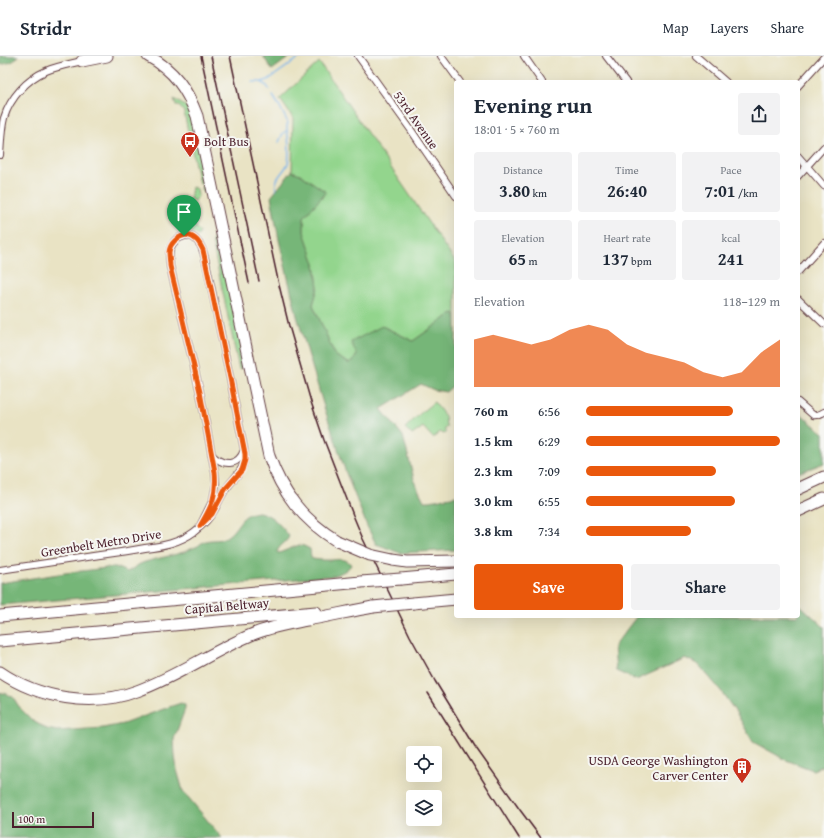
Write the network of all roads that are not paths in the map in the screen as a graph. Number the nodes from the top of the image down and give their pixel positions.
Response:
1 (107, 56) edge
2 (148, 56) edge
3 (358, 56) edge
4 (441, 56) edge
5 (524, 56) edge
6 (606, 56) edge
7 (696, 56) edge
8 (824, 57) edge
9 (82, 61) joint
10 (459, 80) edge
11 (541, 80) edge
12 (624, 80) edge
13 (724, 80) edge
14 (800, 84) edge
15 (824, 147) edge
16 (0, 155) edge
17 (800, 158) edge
18 (807, 166) junction
19 (800, 174) edge
20 (824, 186) edge
21 (454, 193) edge
22 (824, 243) edge
23 (800, 270) edge
24 (800, 301) edge
25 (824, 324) edge
26 (800, 404) edge
27 (824, 412) edge
28 (244, 449) junction
29 (212, 455) junction
30 (824, 477) edge
31 (800, 488) edge
32 (824, 499) edge
33 (800, 510) edge
34 (200, 526) junction
35 (454, 561) edge
36 (0, 570) edge
37 (454, 574) edge
38 (454, 599) edge
39 (373, 607) junction
40 (0, 616) edge
41 (0, 641) edge
42 (0, 672) edge

1 - 9 highway
2 - 35 highway, bridge
3 - 21 street, 53rd Avenue
4 - 10 street
5 - 11 street
6 - 12 street
7 - 13 street
8 - 14 street
9 - 16 street
15 - 18 street
17 - 18 street
18 - 19 street
18 - 20 street
22 - 23 street
24 - 25 street
26 - 27 street
28 - 29 street
28 - 29 street
28 - 34 street
29 - 34 street
30 - 31 highway
32 - 33 highway
34 - 36 street, Greenbelt Metro Drive
37 - 40 highway, Capital Beltway, bridge
38 - 39 highway, Capital Beltway, bridge
39 - 41 highway, Capital Beltway
39 - 42 highway

